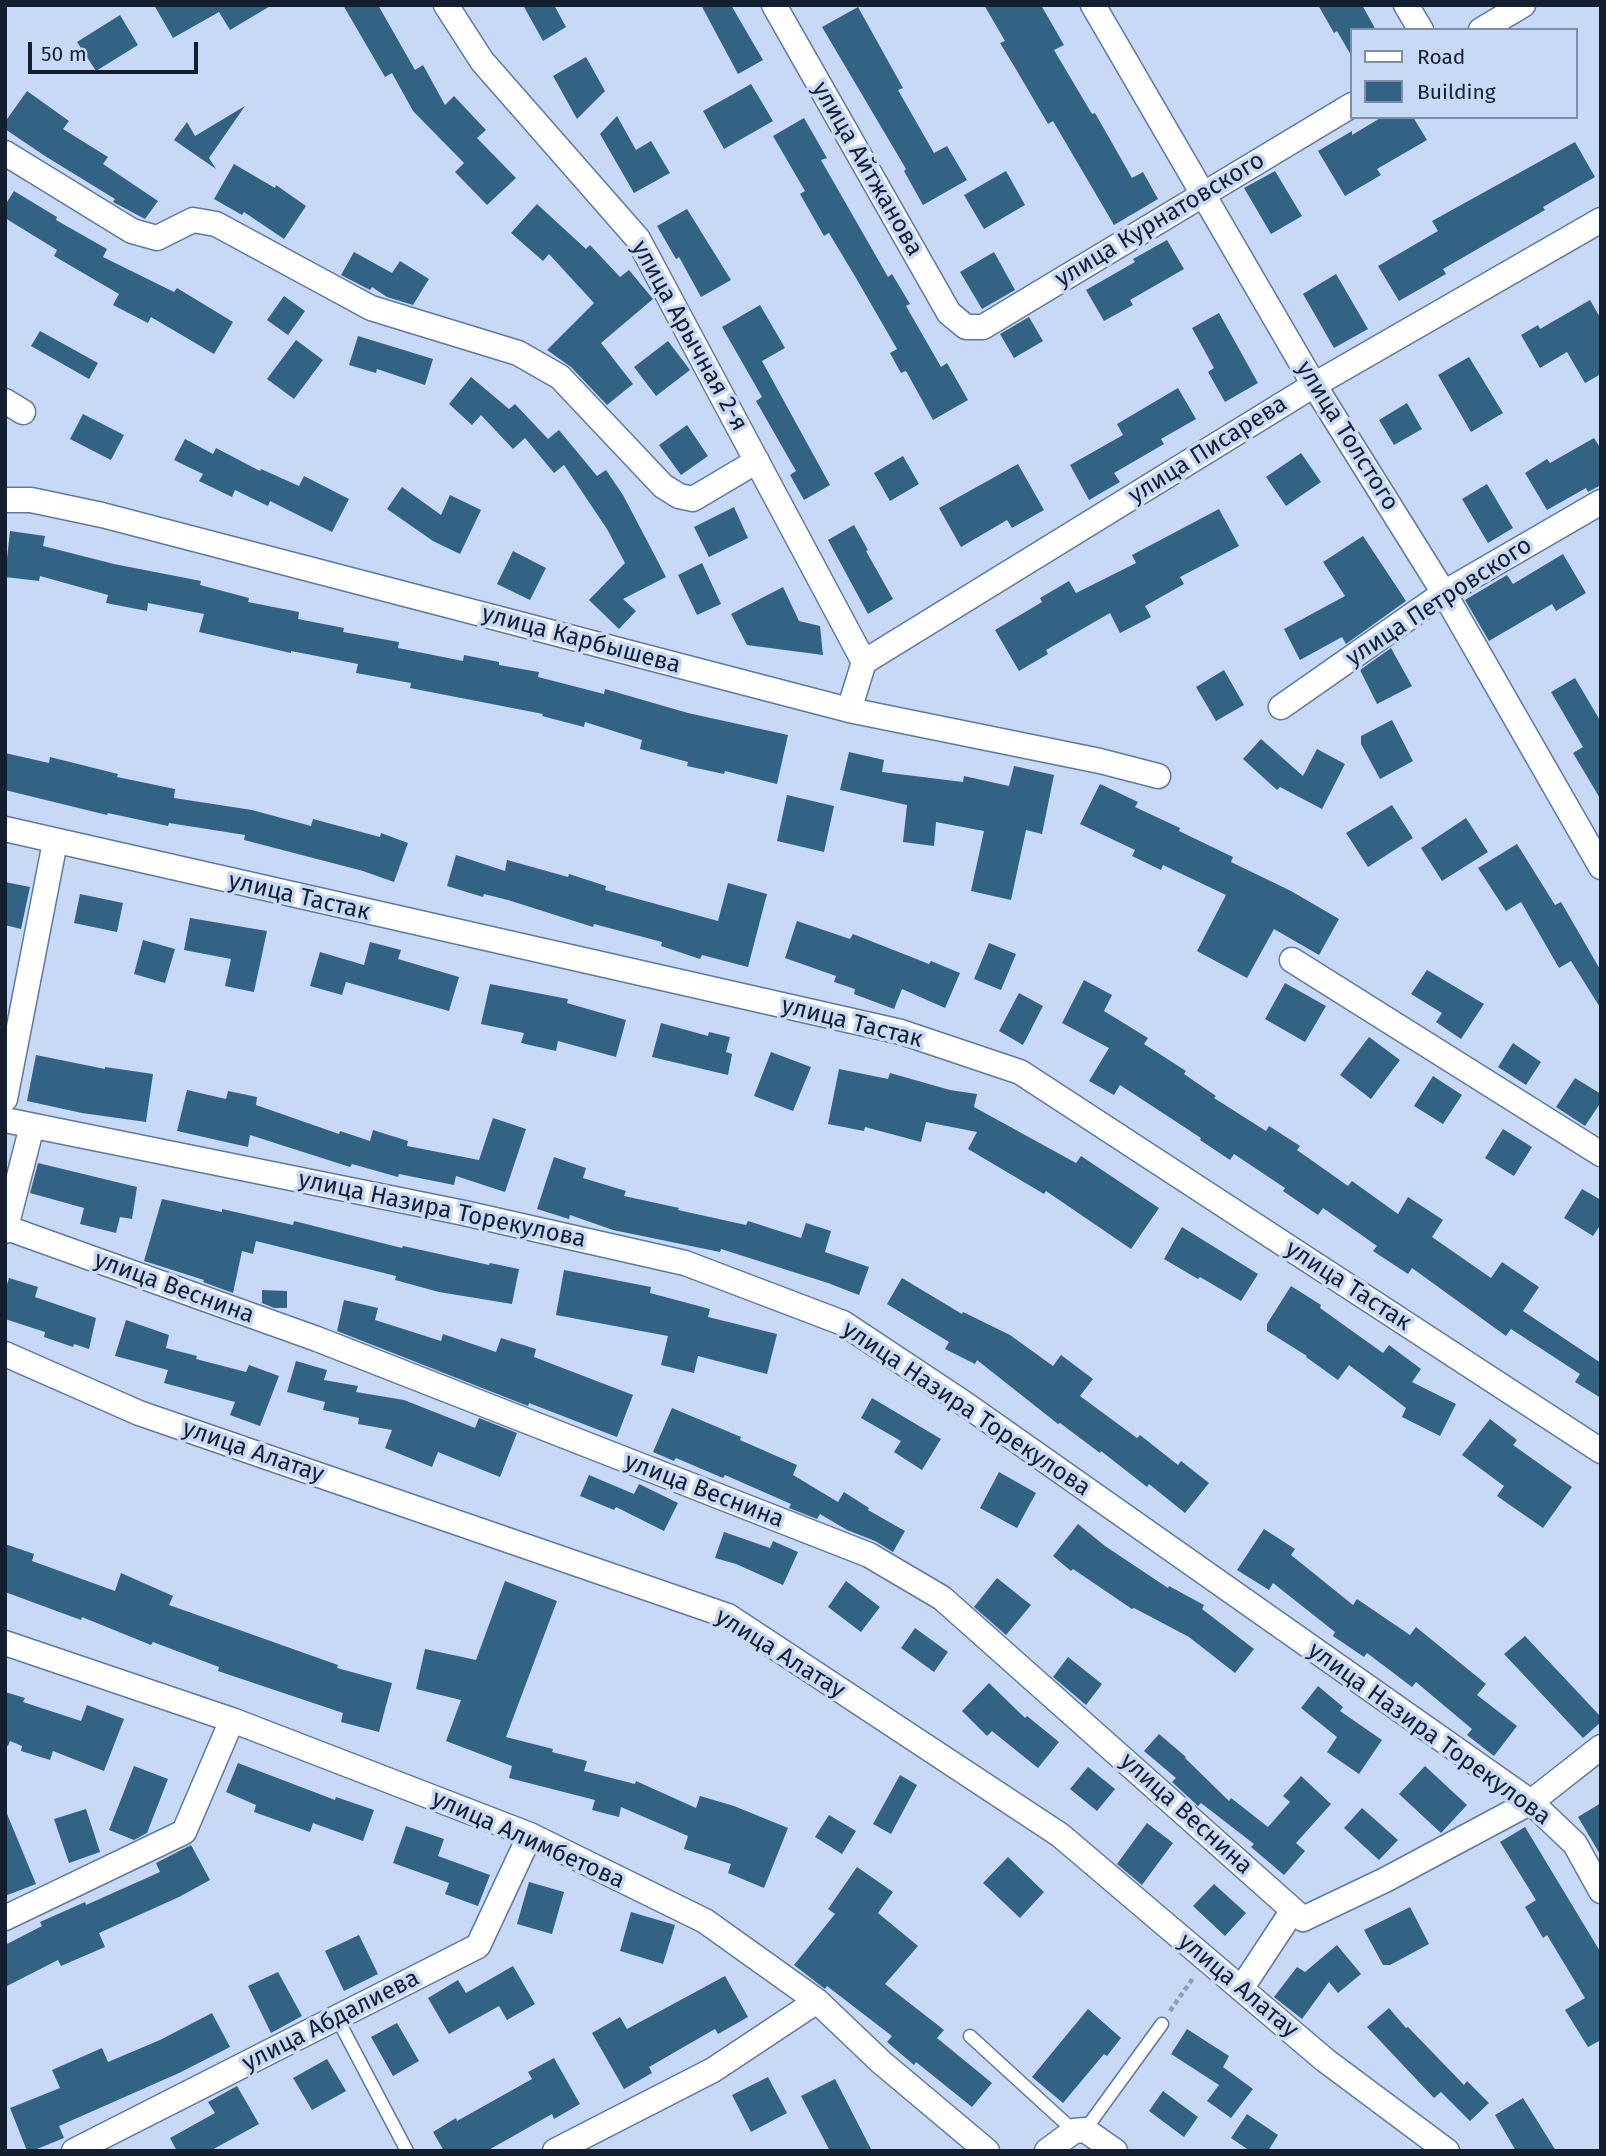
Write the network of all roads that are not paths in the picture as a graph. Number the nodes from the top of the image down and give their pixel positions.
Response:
1 (446, 5) edge
2 (774, 5) edge
3 (1093, 5) edge
4 (1406, 5) edge
5 (1523, 5) edge
6 (1420, 28) edge
7 (1484, 28) edge
8 (1350, 106) edge
9 (5, 153) edge
10 (1202, 193) junction
11 (1601, 220) edge
12 (966, 327) joint
13 (1314, 385) junction
14 (757, 461) junction
15 (5, 500) edge
16 (1601, 502) edge
17 (1444, 593) junction
18 (864, 662) junction
19 (1280, 707) dead end
20 (849, 710) junction
21 (1158, 776) dead end
22 (5, 829) edge
23 (55, 842) junction
24 (1601, 867) edge
25 (1292, 960) dead end
26 (5, 1099) edge
27 (5, 1120) edge
28 (32, 1126) junction
29 (1601, 1154) edge
30 (6, 1229) edge
31 (5, 1354) edge
32 (1601, 1451) edge
33 (5, 1643) edge
34 (232, 1720) junction
35 (1601, 1747) edge
36 (1531, 1802) junction
37 (530, 1835) junction
38 (1601, 1891) edge
39 (1298, 1914) junction
40 (5, 1918) edge
41 (1241, 1989) junction
42 (817, 2001) junction
43 (337, 2018) junction
44 (1162, 2024) dead end
45 (970, 2036) dead end
46 (1080, 2130) junction
47 (971, 2147) edge
48 (74, 2151) edge
49 (407, 2151) edge
50 (555, 2151) edge
51 (1047, 2151) edge
52 (1115, 2151) edge
53 (1447, 2151) edge

1 - 14 street, улица Арычная 2-я
2 - 12 street, улица Айтжанова
3 - 10 street, улица Толстого
4 - 6 street
5 - 7 street
8 - 10 street, улица Курнатовского
9 - 14 street
10 - 12 street, улица Курнатовского
10 - 13 street, улица Толстого
11 - 13 street, улица Писарева
13 - 17 street, улица Толстого
13 - 18 street, улица Писарева
14 - 18 street, улица Арычная 2-я
15 - 20 street, улица Карбышева
16 - 17 street, улица Петровского
17 - 19 street, улица Петровского
17 - 24 street, улица Толстого
18 - 20 street
20 - 21 street, улица Карбышева
22 - 23 street, улица Тастак
23 - 26 street
23 - 32 street, улица Тастак
25 - 29 street
27 - 28 street, улица Назира Торекулова
28 - 30 street
28 - 36 street, улица Назира Торекулова
30 - 39 street, улица Веснина
31 - 41 street, улица Алатау
33 - 34 street, улица Алимбетова
34 - 37 street, улица Алимбетова
34 - 40 street
35 - 36 street
36 - 38 street, улица Назира Торекулова
36 - 39 street
37 - 42 street, улица Алимбетова
37 - 43 street, улица Абдалиева
39 - 41 street
41 - 53 street, улица Алатау
42 - 47 street, улица Алимбетова
42 - 50 street
43 - 48 street, улица Абдалиева
43 - 49 lane
44 - 46 lane
45 - 46 lane
46 - 51 street
46 - 52 street

